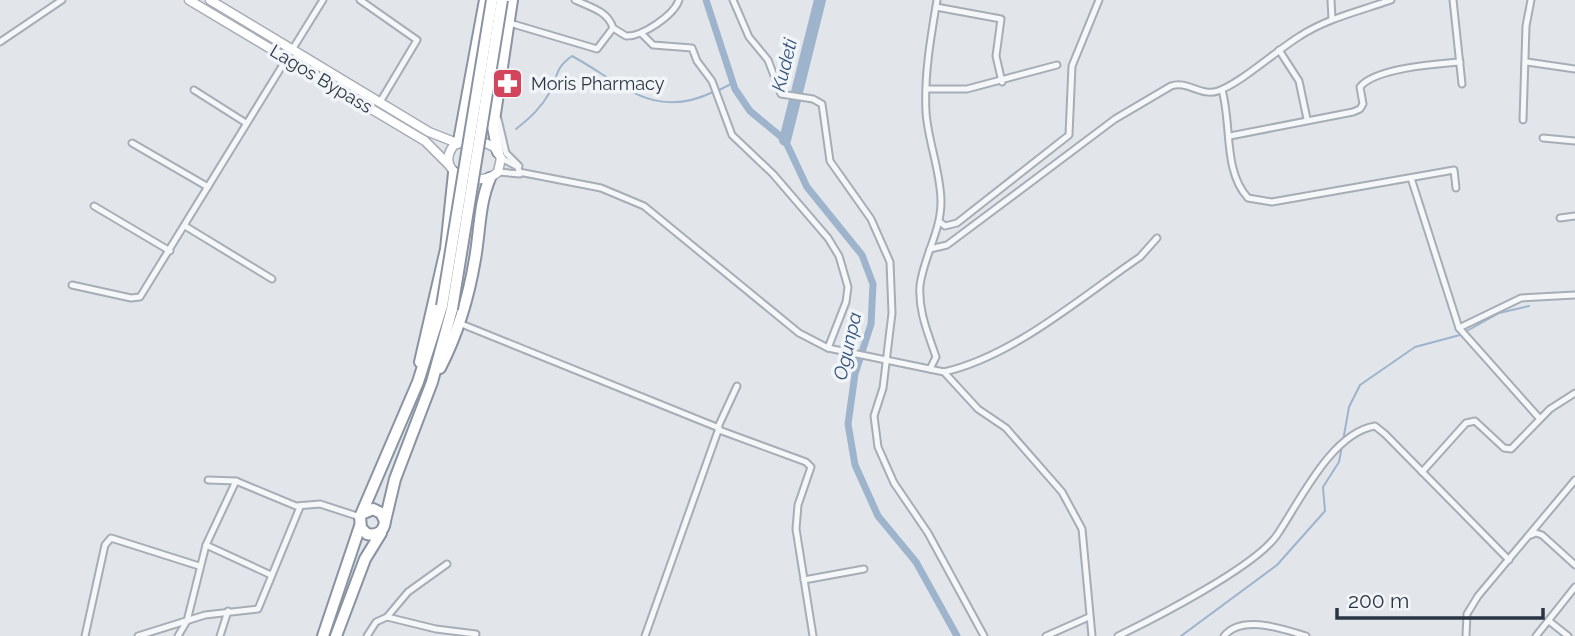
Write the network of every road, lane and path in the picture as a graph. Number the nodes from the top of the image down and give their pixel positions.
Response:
1 (62, 0) edge
2 (189, 0) edge
3 (210, 0) edge
4 (323, 0) edge
5 (360, 0) edge
6 (485, 0) edge
7 (492, 0) edge
8 (502, 0) edge
9 (514, 0) edge
10 (575, 0) edge
11 (679, 0) edge
12 (733, 0) edge
13 (1099, 0) edge
14 (1331, 0) edge
15 (1391, 0) edge
16 (1453, 0) edge
17 (1531, 0) edge
18 (937, 4) edge
19 (1332, 19) junction
20 (513, 24) junction
21 (613, 28) junction
22 (641, 33) junction
23 (0, 42) edge
24 (293, 49) junction
25 (1279, 50) junction
26 (287, 59) junction
27 (1460, 62) junction
28 (1527, 62) junction
29 (1057, 65) dead end
30 (501, 69) junction
31 (1575, 69) edge
32 (1002, 82) junction
33 (1462, 83) dead end
34 (927, 89) junction
35 (194, 90) dead end
36 (1222, 90) junction
37 (380, 102) junction
38 (1307, 119) junction
39 (1523, 120) dead end
40 (246, 123) junction
41 (1230, 136) junction
42 (1543, 138) dead end
43 (1575, 141) edge
44 (458, 142) junction
45 (132, 143) dead end
46 (500, 155) junction
47 (451, 169) junction
48 (519, 172) junction
49 (494, 175) junction
50 (537, 175) junction
51 (1411, 178) junction
52 (208, 187) junction
53 (1455, 188) dead end
54 (94, 206) dead end
55 (1575, 216) edge
56 (1560, 218) dead end
57 (940, 222) junction
58 (185, 226) junction
59 (1157, 237) dead end
60 (930, 249) junction
61 (170, 251) junction
62 (272, 279) dead end
63 (72, 285) dead end
64 (1575, 295) edge
65 (447, 308) junction
66 (458, 323) junction
67 (1460, 328) junction
68 (828, 348) junction
69 (884, 357) junction
70 (930, 369) junction
71 (944, 372) junction
72 (418, 382) junction
73 (432, 383) junction
74 (737, 386) dead end
75 (1575, 393) edge
76 (1540, 419) junction
77 (719, 428) junction
78 (1422, 472) junction
79 (208, 480) dead end
80 (1575, 480) edge
81 (236, 481) junction
82 (300, 507) junction
83 (361, 519) junction
84 (384, 526) junction
85 (1531, 536) junction
86 (206, 545) junction
87 (1509, 560) junction
88 (447, 564) dead end
89 (1575, 565) edge
90 (199, 566) junction
91 (864, 569) dead end
92 (271, 575) junction
93 (804, 580) junction
94 (1575, 587) edge
95 (228, 611) junction
96 (387, 617) junction
97 (1089, 617) junction
98 (187, 621) junction
99 (1549, 621) junction
100 (476, 634) edge
101 (85, 636) edge
102 (138, 636) edge
103 (178, 636) edge
104 (220, 636) edge
105 (323, 636) edge
106 (336, 636) edge
107 (367, 636) edge
108 (645, 636) edge
109 (813, 636) edge
110 (984, 636) edge
111 (1046, 636) edge
112 (1092, 636) edge
113 (1118, 636) edge
114 (1224, 636) edge
115 (1306, 636) edge
116 (1466, 636) edge
117 (1536, 636) edge
118 (1568, 636) edge

1 - 23 street
2 - 26 main road, Lagos Bypass
3 - 24 main road, Lagos Bypass
4 - 24 street
5 - 37 street
6 - 44 highway
7 - 65 highway, bridge
8 - 65 highway, bridge
9 - 20 street
9 - 30 highway
10 - 21 street
11 - 22 street
12 - 69 street
13 - 57 street
14 - 19 street
15 - 19 street
16 - 27 street
17 - 28 street
18 - 32 street
18 - 34 street
19 - 25 street
20 - 21 street
20 - 30 street
21 - 22 street
22 - 68 street
24 - 26 street
24 - 37 main road, Lagos Bypass
25 - 36 street
25 - 38 street
26 - 40 street
26 - 47 main road, Lagos Bypass
27 - 33 street
27 - 38 street
28 - 31 street
28 - 39 street
29 - 32 street
30 - 46 highway
30 - 48 street
32 - 34 street
34 - 57 street
35 - 40 street
36 - 41 street
36 - 60 street
37 - 44 main road, Lagos Bypass
38 - 41 street
40 - 52 street
41 - 51 street
42 - 43 street
44 - 46 main road
44 - 47 main road
45 - 52 street
46 - 48 street
46 - 49 main road
47 - 49 main road
47 - 72 highway
48 - 50 street
49 - 50 street
49 - 66 highway
50 - 68 street
51 - 53 street
51 - 67 street
52 - 58 street
54 - 61 street
55 - 56 street
57 - 60 street
58 - 61 street
58 - 62 street
59 - 71 street
60 - 70 street
61 - 63 street
64 - 67 street
65 - 72 highway
65 - 73 highway
66 - 73 highway
66 - 77 street
67 - 76 street
68 - 69 street
69 - 70 street
69 - 110 street
70 - 71 street
71 - 97 street
72 - 83 highway
73 - 84 highway
74 - 77 street
75 - 76 street
76 - 78 street
77 - 93 street
77 - 108 street
78 - 87 street
78 - 113 street
79 - 81 street
80 - 85 street
81 - 82 street
81 - 86 street
82 - 83 street
82 - 92 street
83 - 84 highway
83 - 84 highway
83 - 105 highway
84 - 106 highway
85 - 87 street
85 - 89 street
86 - 90 street
86 - 92 street
87 - 116 street
88 - 96 street
90 - 98 street
90 - 101 street
91 - 93 street
92 - 95 street
93 - 109 street
94 - 99 street
95 - 98 street
95 - 104 street
96 - 100 street
96 - 107 street
97 - 111 street
97 - 112 street
98 - 102 street
98 - 103 street
99 - 117 street
99 - 118 street
114 - 115 street

